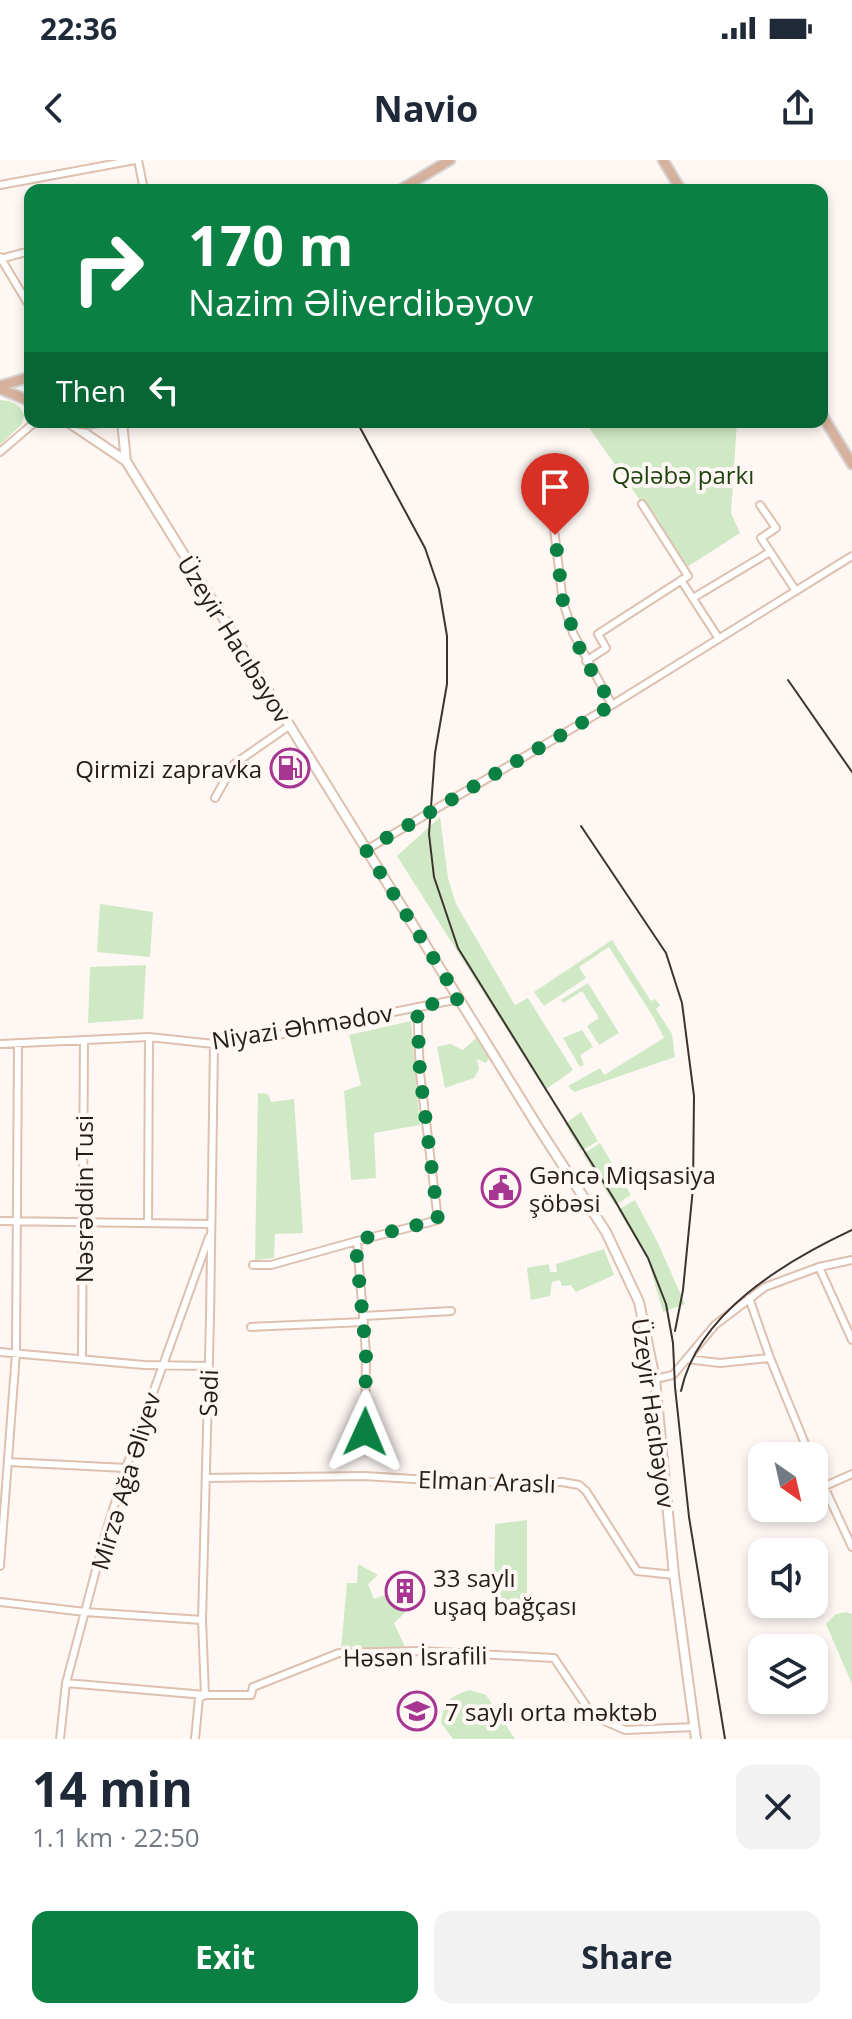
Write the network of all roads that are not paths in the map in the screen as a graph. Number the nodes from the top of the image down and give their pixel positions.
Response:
1 (136, 160) edge
2 (450, 160) edge
3 (663, 160) edge
4 (142, 184) edge
5 (410, 184) edge
6 (677, 184) edge
7 (0, 185) edge
8 (24, 253) edge
9 (0, 259) edge
10 (24, 297) edge
11 (24, 379) edge
12 (0, 387) edge
13 (24, 398) edge
14 (828, 425) edge
15 (28, 428) edge
16 (76, 428) edge
17 (123, 428) edge
18 (0, 452) edge
19 (126, 461) junction
20 (852, 464) edge
21 (541, 499) dead end
22 (642, 504) dead end
23 (760, 505) dead end
24 (770, 552) junction
25 (852, 556) edge
26 (681, 580) junction
27 (796, 591) junction
28 (693, 598) junction
29 (719, 639) junction
30 (586, 661) junction
31 (612, 705) junction
32 (289, 726) junction
33 (215, 798) dead end
34 (366, 850) junction
35 (459, 999) junction
36 (417, 1007) junction
37 (149, 1037) junction
38 (84, 1040) junction
39 (18, 1043) junction
40 (0, 1044) edge
41 (214, 1044) junction
42 (17, 1220) junction
43 (0, 1221) edge
44 (83, 1222) junction
45 (148, 1223) junction
46 (211, 1227) junction
47 (357, 1241) junction
48 (852, 1260) edge
49 (253, 1265) dead end
50 (819, 1267) junction
51 (749, 1298) junction
52 (451, 1311) dead end
53 (364, 1319) junction
54 (251, 1327) dead end
55 (852, 1340) edge
56 (0, 1352) edge
57 (16, 1353) junction
58 (770, 1358) junction
59 (82, 1359) junction
60 (686, 1359) junction
61 (162, 1366) junction
62 (209, 1366) junction
63 (655, 1379) junction
64 (365, 1432) dead end
65 (804, 1442) edge
66 (8, 1462) junction
67 (126, 1468) junction
68 (852, 1474) edge
69 (206, 1478) junction
70 (828, 1485) edge
71 (828, 1497) edge
72 (852, 1547) edge
73 (0, 1566) edge
74 (674, 1575) junction
75 (0, 1602) edge
76 (85, 1612) junction
77 (202, 1620) junction
78 (66, 1683) junction
79 (205, 1695) junction
80 (694, 1727) junction
81 (60, 1739) edge
82 (195, 1739) edge
83 (696, 1739) edge

1 - 4 street
1 - 7 street
2 - 5 main road
3 - 6 main road
8 - 9 street
9 - 10 street
11 - 12 main road
12 - 13 main road
14 - 20 main road
15 - 18 street
16 - 19 main road
17 - 19 main road
19 - 32 main road, Üzeyir Hacıbəyov
21 - 30 street
22 - 26 street
23 - 24 street
24 - 27 street
24 - 28 street
25 - 27 street
26 - 28 street
26 - 30 street
27 - 29 street
28 - 29 street
29 - 31 street
30 - 31 street
31 - 34 street
32 - 33 street
32 - 34 main road, Üzeyir Hacıbəyov
34 - 35 main road, Üzeyir Hacıbəyov
35 - 36 street, Niyazi Əhmədov
35 - 63 main road, Üzeyir Hacıbəyov
36 - 41 street, Niyazi Əhmədov
36 - 47 street
37 - 38 street, Niyazi Əhmədov
37 - 41 street, Niyazi Əhmədov
37 - 45 street
38 - 39 street, Niyazi Əhmədov
38 - 44 street, Nəsrəddin Tusi
39 - 40 street, Niyazi Əhmədov
39 - 42 street
41 - 46 street, Sədi
42 - 43 street
42 - 44 street
42 - 57 street
44 - 45 street
44 - 59 street, Nəsrəddin Tusi
45 - 46 street
46 - 61 street, Mirzə Ağa Əliyev
46 - 62 street, Sədi
47 - 49 street
47 - 53 street
48 - 50 street
50 - 51 street
50 - 55 street
51 - 58 street
51 - 60 street
52 - 53 street
53 - 54 street
53 - 64 street
56 - 57 street
57 - 59 street
57 - 66 street
58 - 60 street
58 - 65 street
59 - 61 street
60 - 63 street
61 - 62 street
61 - 67 street, Mirzə Ağa Əliyev
62 - 69 street, Sədi
63 - 74 main road, Üzeyir Hacıbəyov
66 - 67 street
66 - 73 street
67 - 76 street, Mirzə Ağa Əliyev
68 - 70 street
69 - 74 street, Elman Araslı
69 - 77 street, Sədi
71 - 72 street
74 - 80 main road, Üzeyir Hacıbəyov
75 - 76 street
76 - 77 street
76 - 78 street, Mirzə Ağa Əliyev
77 - 79 street, Sədi
78 - 79 street, Həsən İsrafili
78 - 81 street, Mirzə Ağa Əliyev
79 - 80 street, Həsən İsrafili
79 - 82 street, Sədi
80 - 83 main road, Üzeyir Hacıbəyov

